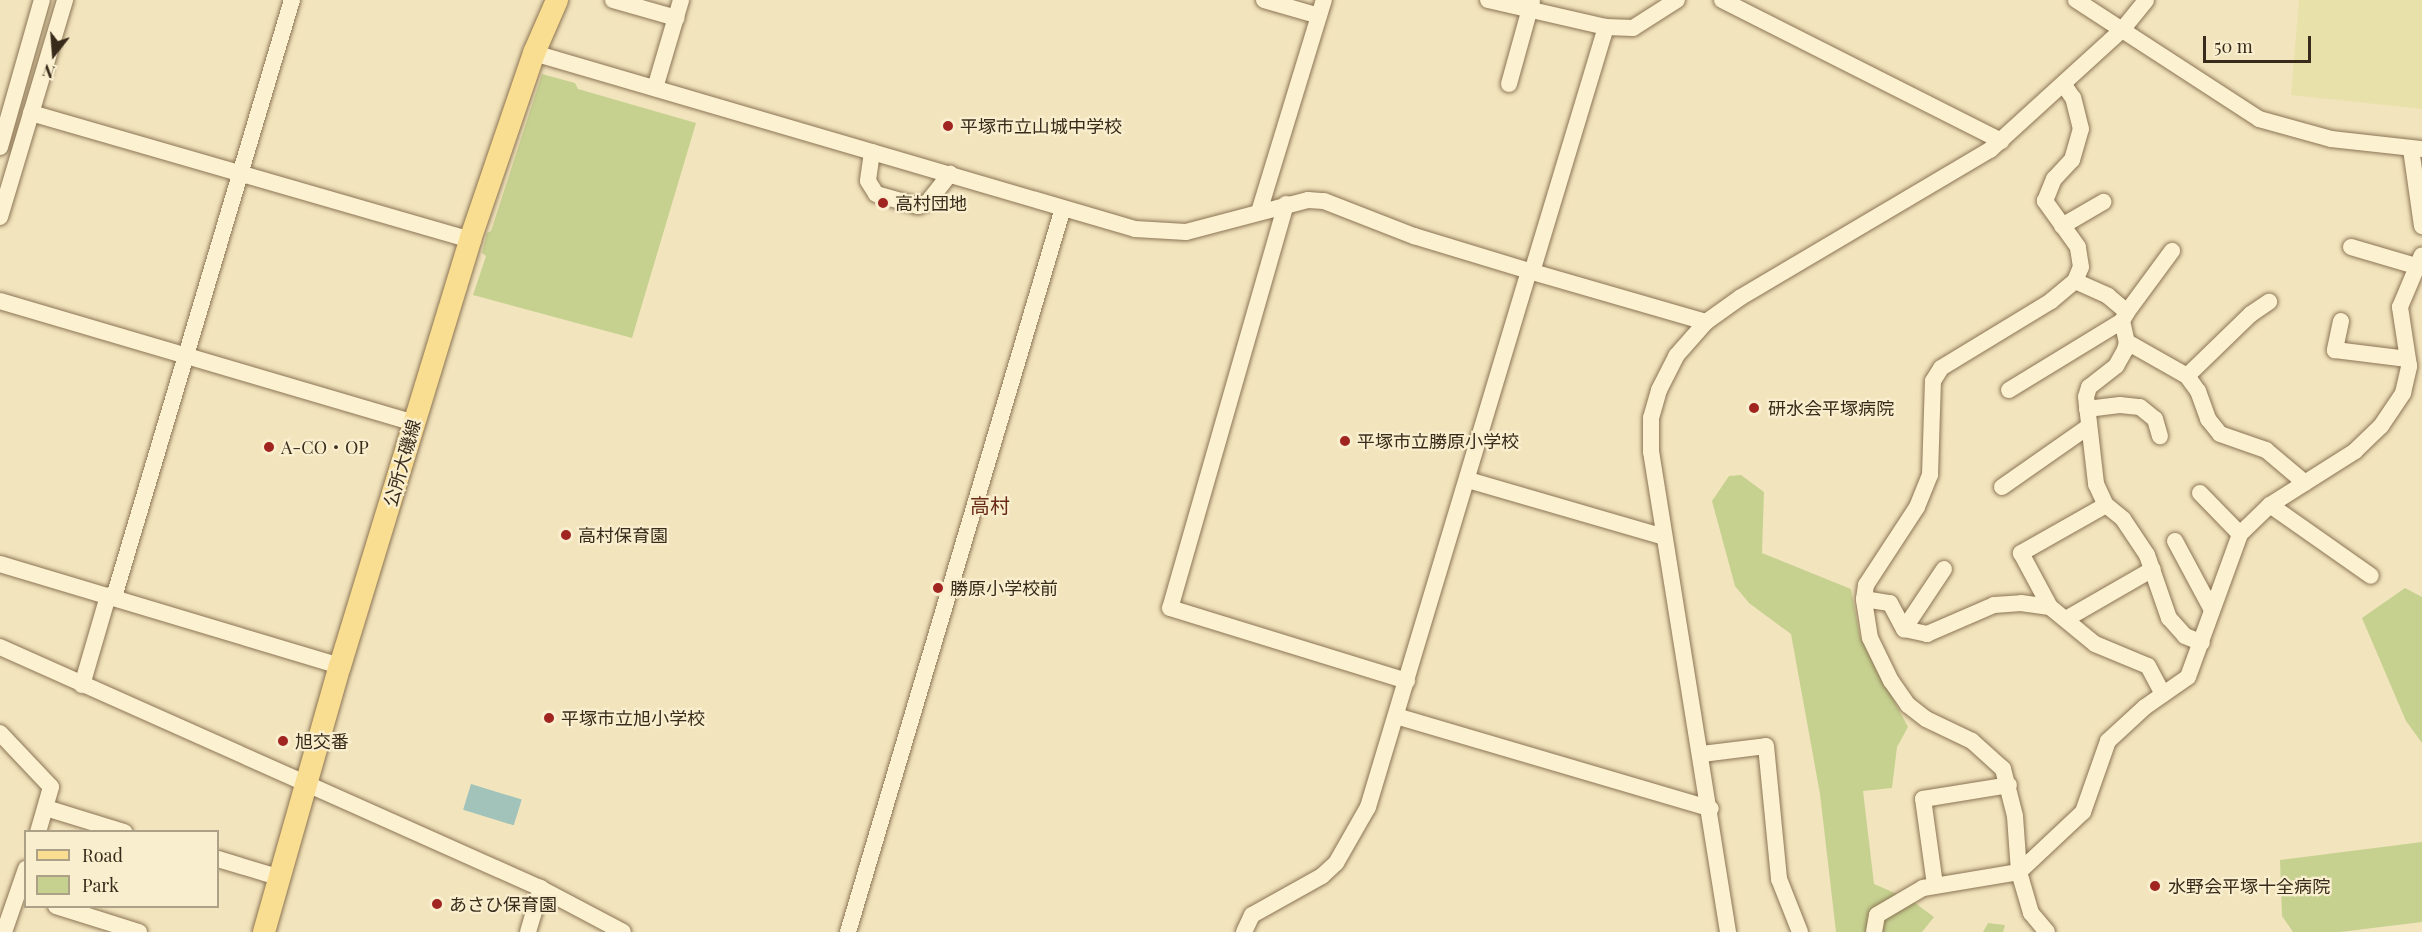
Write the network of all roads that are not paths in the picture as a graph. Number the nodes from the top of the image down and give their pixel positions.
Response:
1 (42, 0) edge
2 (65, 0) edge
3 (292, 0) edge
4 (557, 0) edge
5 (613, 0) edge
6 (681, 0) edge
7 (1264, 0) edge
8 (1324, 0) edge
9 (1488, 0) edge
10 (1677, 0) edge
11 (1722, 0) edge
12 (2076, 0) edge
13 (2146, 0) edge
14 (1531, 5) edge
15 (1319, 16) junction
16 (676, 18) junction
17 (1606, 27) junction
18 (2122, 30) junction
19 (534, 53) junction
20 (1509, 84) dead end
21 (2064, 85) junction
22 (655, 88) junction
23 (8, 89) edge
24 (31, 113) junction
25 (2001, 141) junction
26 (0, 147) edge
27 (2416, 148) edge
28 (872, 152) junction
29 (950, 174) junction
30 (239, 176) junction
31 (2420, 200) edge
32 (2103, 202) dead end
33 (1286, 204) junction
34 (1063, 208) junction
35 (1259, 212) junction
36 (0, 217) edge
37 (2062, 226) junction
38 (2422, 226) edge
39 (470, 240) junction
40 (2351, 248) dead end
41 (2172, 251) dead end
42 (2421, 261) edge
43 (1530, 272) junction
44 (2075, 281) junction
45 (0, 301) edge
46 (2269, 302) dead end
47 (2125, 316) junction
48 (2341, 321) dead end
49 (1706, 322) junction
50 (2127, 342) junction
51 (185, 356) junction
52 (2407, 359) junction
53 (2187, 376) junction
54 (2009, 390) dead end
55 (2088, 417) junction
56 (414, 423) junction
57 (2160, 435) dead end
58 (1468, 480) junction
59 (2305, 483) junction
60 (2002, 487) dead end
61 (2200, 493) dead end
62 (2106, 504) junction
63 (2270, 505) junction
64 (2240, 534) junction
65 (1664, 537) junction
66 (2175, 541) dead end
67 (0, 564) edge
68 (1944, 569) dead end
69 (2153, 569) junction
70 (2371, 576) dead end
71 (111, 596) junction
72 (1864, 599) junction
73 (2050, 608) junction
74 (2212, 610) junction
75 (2066, 619) junction
76 (1904, 629) junction
77 (2202, 644) junction
78 (0, 647) edge
79 (340, 666) junction
80 (1407, 681) junction
81 (82, 685) junction
82 (2163, 694) junction
83 (1396, 716) junction
84 (0, 733) edge
85 (1702, 754) junction
86 (308, 785) junction
87 (2009, 785) junction
88 (46, 808) junction
89 (1711, 809) junction
90 (38, 830) edge
91 (120, 830) edge
92 (219, 859) edge
93 (2019, 872) junction
94 (281, 878) junction
95 (24, 880) edge
96 (1935, 885) junction
97 (541, 888) junction
98 (21, 896) edge
99 (62, 908) edge
100 (1249, 931) edge
101 (4, 932) edge
102 (139, 932) edge
103 (264, 932) edge
104 (528, 932) edge
105 (624, 932) edge
106 (848, 932) edge
107 (1728, 932) edge
108 (1800, 932) edge
109 (1874, 932) edge
110 (2046, 932) edge

1 - 23 street
2 - 24 street
3 - 30 street
4 - 19 main road, 公所大磯線
5 - 16 street
6 - 16 street
7 - 15 street
8 - 15 street
9 - 14 street
10 - 17 street
11 - 25 street
12 - 18 street
13 - 18 street
14 - 17 street
14 - 20 street
15 - 35 street
16 - 22 street
17 - 43 street
18 - 21 street
18 - 27 street
19 - 22 street
19 - 39 main road, 公所大磯線
21 - 25 street
21 - 37 street
22 - 28 street
23 - 26 street
24 - 30 street
24 - 36 street
25 - 49 street
27 - 31 street
28 - 29 street
28 - 29 street
29 - 34 street
30 - 39 street
30 - 51 street
31 - 38 street
32 - 37 street
33 - 35 street
33 - 43 street
33 - 80 street
34 - 35 street
34 - 106 street
37 - 44 street
39 - 56 main road, 公所大磯線
40 - 42 street
41 - 47 street
42 - 52 street
43 - 49 street
43 - 58 street
44 - 47 street
44 - 72 street
45 - 51 street
46 - 53 street
47 - 50 street
47 - 54 street
48 - 52 street
49 - 65 street
50 - 53 street
50 - 55 street
51 - 56 street
51 - 71 street
52 - 59 street
53 - 59 street
55 - 57 street
55 - 60 street
55 - 62 street
56 - 79 main road, 公所大磯線
58 - 65 street
58 - 80 street
59 - 63 street
61 - 64 street
62 - 69 street
62 - 73 street
63 - 64 street
63 - 70 street
64 - 74 street
65 - 85 street
66 - 74 street
67 - 71 street
68 - 76 street
69 - 75 street
69 - 77 street
71 - 79 street
71 - 81 street
72 - 76 street
72 - 87 street
73 - 75 street
73 - 76 street
74 - 77 street
75 - 82 street
77 - 82 street
78 - 81 street
79 - 86 main road, 公所大磯線
80 - 83 street
81 - 86 street
82 - 93 street
83 - 89 street
83 - 100 street
84 - 88 street
85 - 89 street
85 - 108 street
86 - 94 main road, 公所大磯線
86 - 97 street
87 - 93 street
87 - 96 street
88 - 90 street
88 - 91 street
89 - 107 street
92 - 94 street
93 - 96 street
93 - 110 street
94 - 103 main road, 公所大磯線
95 - 98 street
96 - 109 street
97 - 104 street
97 - 105 street
98 - 101 street
99 - 102 street

